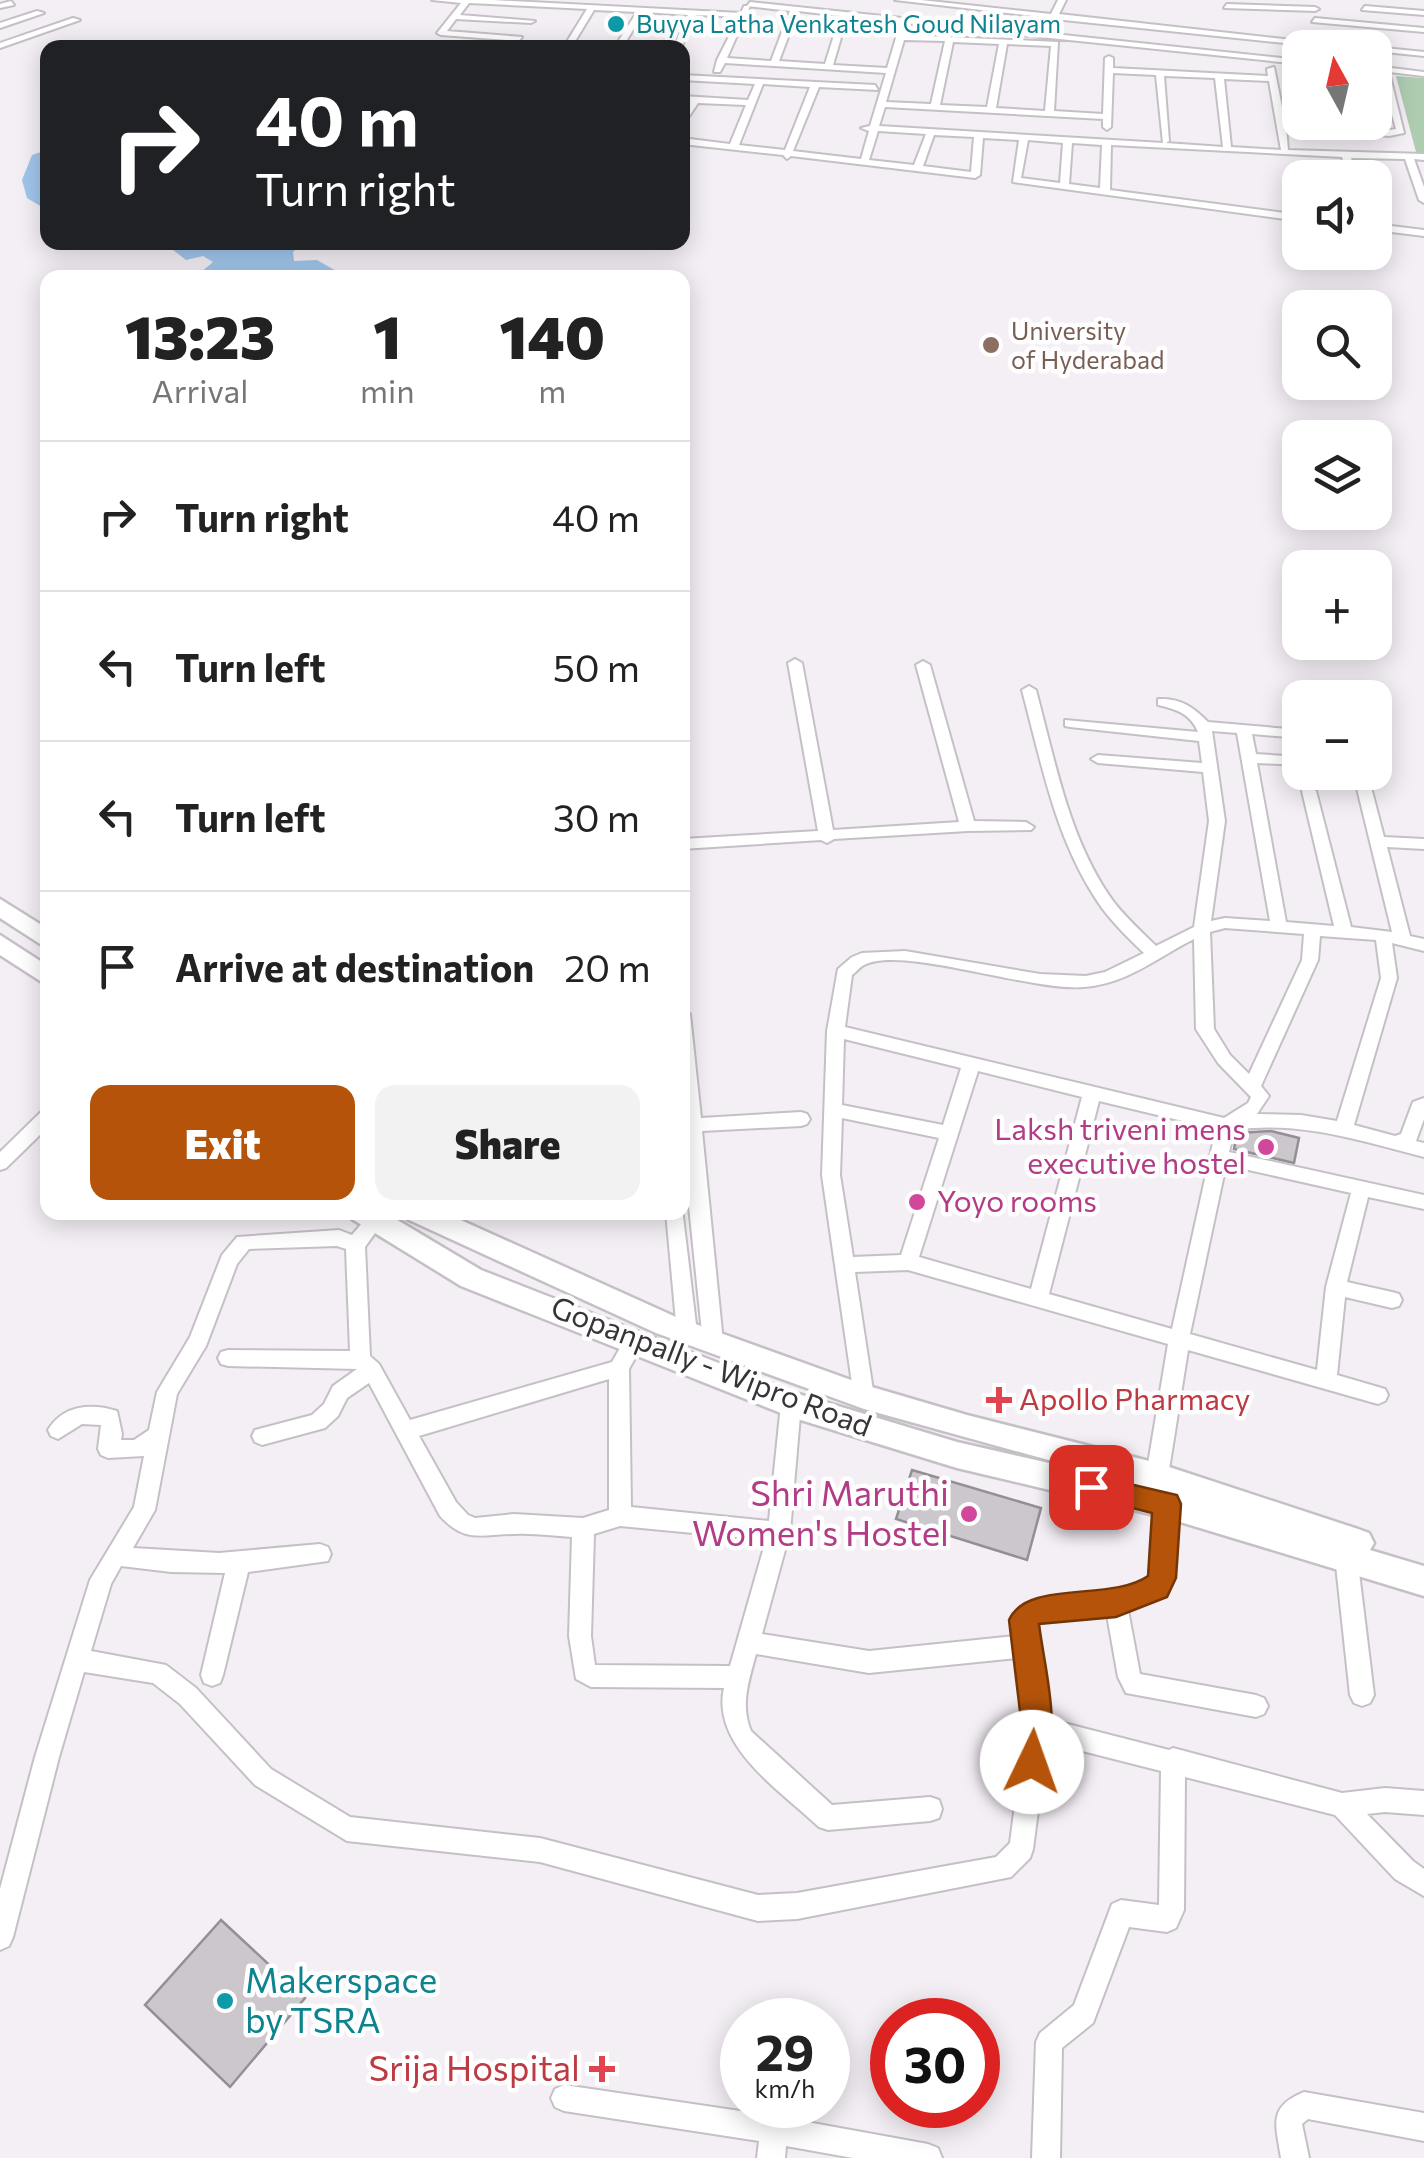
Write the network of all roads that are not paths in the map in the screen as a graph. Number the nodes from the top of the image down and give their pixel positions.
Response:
1 (436, 0) edge
2 (771, 0) edge
3 (899, 0) edge
4 (1059, 0) edge
5 (1413, 0) edge
6 (466, 2) edge
7 (752, 2) edge
8 (11, 3) dead end
9 (1364, 4) edge
10 (542, 5) junction
11 (0, 6) edge
12 (1227, 6) dead end
13 (592, 8) junction
14 (795, 8) junction
15 (642, 10) junction
16 (1314, 10) edge
17 (693, 12) junction
18 (1420, 12) edge
19 (40, 13) dead end
20 (741, 14) junction
21 (844, 14) junction
22 (903, 16) junction
23 (454, 17) junction
24 (76, 20) dead end
25 (531, 21) junction
26 (1041, 23) junction
27 (1368, 24) junction
28 (0, 26) edge
29 (1424, 30) edge
30 (900, 37) junction
31 (491, 40) edge
32 (518, 40) edge
33 (571, 40) edge
34 (623, 40) edge
35 (681, 40) edge
36 (950, 40) junction
37 (1056, 40) junction
38 (1282, 40) edge
39 (1003, 42) junction
40 (0, 46) edge
41 (1108, 47) junction
42 (1392, 51) edge
43 (1424, 54) edge
44 (1282, 56) edge
45 (1269, 59) junction
46 (1282, 59) edge
47 (720, 60) junction
48 (774, 63) junction
49 (829, 66) junction
50 (1392, 68) edge
51 (880, 70) junction
52 (1109, 70) junction
53 (892, 71) junction
54 (1424, 71) edge
55 (1160, 72) junction
56 (1219, 76) junction
57 (690, 78) edge
58 (713, 79) junction
59 (1274, 79) junction
60 (759, 83) junction
61 (814, 86) junction
62 (877, 89) junction
63 (690, 100) edge
64 (695, 100) junction
65 (749, 103) junction
66 (882, 104) junction
67 (936, 107) junction
68 (1392, 107) edge
69 (690, 109) edge
70 (992, 110) junction
71 (1049, 114) junction
72 (1107, 117) junction
73 (1282, 124) edge
74 (871, 126) junction
75 (931, 132) junction
76 (1392, 132) edge
77 (979, 135) junction
78 (1024, 137) junction
79 (1068, 138) junction
80 (1088, 139) junction
81 (1107, 140) junction
82 (1284, 140) edge
83 (1166, 142) junction
84 (690, 143) edge
85 (734, 146) junction
86 (1227, 146) junction
87 (1285, 149) junction
88 (1346, 154) junction
89 (787, 156) junction
90 (1424, 156) edge
91 (1409, 157) junction
92 (1348, 160) edge
93 (860, 162) junction
94 (918, 168) junction
95 (1064, 186) junction
96 (1105, 191) junction
97 (1424, 200) edge
98 (1282, 216) edge
99 (1392, 229) edge
100 (1424, 233) edge
101 (795, 663) dead end
102 (923, 665) dead end
103 (1029, 690) dead end
104 (1163, 702) dead end
105 (1070, 723) dead end
106 (1244, 730) junction
107 (1205, 732) junction
108 (1282, 733) edge
109 (1098, 758) dead end
110 (1249, 758) junction
111 (1282, 760) edge
112 (1209, 768) junction
113 (1365, 790) edge
114 (1309, 791) dead end
115 (968, 826) junction
116 (1026, 827) dead end
117 (827, 838) junction
118 (1378, 842) junction
119 (690, 844) edge
120 (1424, 844) edge
121 (0, 907) edge
122 (1202, 927) junction
123 (1279, 927) junction
124 (1312, 930) junction
125 (1344, 933) junction
126 (40, 935) edge
127 (1392, 937) junction
128 (0, 942) edge
129 (1424, 944) edge
130 (1156, 956) junction
131 (40, 972) edge
132 (836, 1030) junction
133 (971, 1064) junction
134 (1252, 1087) junction
135 (1092, 1092) junction
136 (1424, 1105) edge
137 (832, 1109) junction
138 (800, 1119) dead end
139 (40, 1124) edge
140 (1226, 1124) junction
141 (1344, 1127) junction
142 (690, 1128) edge
143 (948, 1133) junction
144 (1394, 1143) junction
145 (1424, 1150) edge
146 (1220, 1157) junction
147 (690, 1163) edge
148 (0, 1164) edge
149 (1361, 1189) junction
150 (1424, 1202) edge
151 (366, 1220) edge
152 (372, 1220) edge
153 (677, 1220) edge
154 (448, 1221) edge
155 (355, 1245) junction
156 (908, 1262) junction
157 (844, 1265) junction
158 (1336, 1286) junction
159 (1392, 1300) dead end
160 (1038, 1301) junction
161 (700, 1338) junction
162 (635, 1340) junction
163 (1179, 1342) junction
164 (228, 1358) dead end
165 (366, 1365) junction
166 (619, 1368) junction
167 (1326, 1381) junction
168 (1378, 1395) dead end
169 (864, 1396) junction
170 (791, 1404) junction
171 (58, 1430) dead end
172 (405, 1430) junction
173 (161, 1433) junction
174 (262, 1436) dead end
175 (962, 1441) junction
176 (1162, 1490) junction
177 (620, 1516) junction
178 (582, 1528) junction
179 (779, 1532) junction
180 (320, 1554) dead end
181 (118, 1556) junction
182 (1346, 1556) junction
183 (238, 1566) junction
184 (1424, 1566) edge
185 (1424, 1580) edge
186 (1116, 1603) junction
187 (748, 1642) junction
188 (1025, 1646) junction
189 (76, 1660) junction
190 (212, 1676) dead end
191 (739, 1677) junction
192 (1362, 1696) dead end
193 (1256, 1706) dead end
194 (1038, 1728) junction
195 (1172, 1760) junction
196 (1424, 1802) edge
197 (1342, 1805) junction
198 (930, 1809) dead end
199 (1424, 1884) edge
200 (0, 1937) edge
201 (564, 2098) dead end
202 (1424, 2127) edge
203 (774, 2130) junction
204 (772, 2158) edge
205 (928, 2158) edge
206 (1046, 2158) edge
207 (1295, 2158) edge

1 - 6 street
2 - 22 street
3 - 26 street
4 - 26 street
5 - 18 street
6 - 10 street
6 - 23 street
7 - 14 street
7 - 20 street
8 - 11 street
9 - 18 street
9 - 27 street
10 - 13 street
10 - 25 street
12 - 16 street
13 - 15 street
13 - 33 street
14 - 21 street
14 - 48 street
15 - 17 street
15 - 34 street
16 - 27 street
17 - 20 street
17 - 35 street
19 - 28 street
20 - 47 street
21 - 22 street
21 - 49 street
22 - 26 street
22 - 30 street
22 - 51 street
23 - 25 street
23 - 31 street
24 - 40 street
25 - 32 street
26 - 37 street
26 - 38 street
26 - 44 street
27 - 29 street
30 - 36 street
30 - 53 street
36 - 39 street
36 - 67 street
37 - 39 street
37 - 41 street
37 - 71 street
39 - 70 street
41 - 45 street
41 - 52 street
42 - 43 street
45 - 46 street
45 - 59 street
47 - 48 street
47 - 58 street
48 - 49 street
49 - 51 street
50 - 54 street
51 - 53 street
51 - 62 street
52 - 55 street
52 - 72 street
53 - 62 street
55 - 56 street
55 - 83 street
56 - 59 street
56 - 86 street
57 - 58 street
58 - 60 street
58 - 62 street
59 - 73 street
60 - 61 street
60 - 65 street
61 - 62 street
61 - 89 street
62 - 66 street
62 - 74 street
63 - 64 street
64 - 65 street
64 - 69 street
65 - 85 street
66 - 67 street
66 - 74 street
67 - 70 street
68 - 76 street
70 - 71 street
71 - 72 street
72 - 81 street
74 - 75 street
74 - 80 street
74 - 93 street
75 - 77 street
75 - 94 street
77 - 78 street
77 - 94 street
78 - 79 street
78 - 95 street
79 - 80 street
79 - 95 street
80 - 81 street
81 - 83 street
81 - 88 street
81 - 96 street
82 - 87 street
83 - 86 street
84 - 85 street
85 - 89 street
86 - 87 street
87 - 90 street
88 - 91 street
88 - 92 street
89 - 93 street
90 - 91 street
91 - 97 street
93 - 94 street
95 - 96 street
96 - 98 street
99 - 100 street
101 - 117 street
102 - 115 street
103 - 130 street
104 - 107 street
105 - 107 street
106 - 107 street
106 - 108 street
106 - 110 street
107 - 112 street
109 - 112 street
110 - 111 street
110 - 123 street
112 - 122 street
113 - 118 street
114 - 125 street
115 - 116 street
115 - 117 street
117 - 119 street
118 - 120 street
118 - 127 street
121 - 126 main road
122 - 123 street
122 - 130 street
122 - 134 street
123 - 124 street
124 - 125 street
124 - 134 street
125 - 127 street
127 - 129 street
127 - 141 street
128 - 131 main road
130 - 132 street
132 - 133 street
132 - 137 street
133 - 135 street
133 - 143 street
134 - 140 street
135 - 140 street
135 - 160 street
136 - 144 street
137 - 143 street
137 - 157 street
138 - 142 street
139 - 148 street
140 - 141 street
140 - 146 street
141 - 144 street
143 - 156 street
144 - 145 street
146 - 149 street
146 - 163 street
147 - 161 street
149 - 150 street
149 - 158 street
151 - 155 street
152 - 162 main road, Gopanpally - Wipro Road
153 - 161 street
154 - 161 main road, Gopanpally - Wipro Road
155 - 165 street
155 - 173 street
156 - 157 street
156 - 160 street
157 - 169 street
158 - 159 street
158 - 167 street
160 - 163 street
161 - 169 main road, Gopanpally - Wipro Road
162 - 166 street
162 - 170 main road, Gopanpally - Wipro Road
163 - 167 street
163 - 176 street
164 - 165 street
165 - 172 street
165 - 174 street
166 - 172 street
166 - 177 street
167 - 168 street
169 - 175 main road, Gopanpally - Wipro Road
170 - 175 main road, Gopanpally - Wipro Road
170 - 179 street
171 - 173 street
172 - 178 street
173 - 181 street
175 - 176 main road, Gopanpally - Wipro Road
176 - 182 main road, Gopanpally - Wipro Road
176 - 184 main road, Gopanpally - Wipro Road
176 - 186 street
177 - 178 street
177 - 179 street
178 - 191 street
179 - 187 street
180 - 183 street
181 - 183 street
181 - 189 street
182 - 185 main road, Gopanpally - Wipro Road
182 - 192 street
183 - 190 street
186 - 188 street
186 - 193 street
187 - 188 street
187 - 191 street
188 - 194 street
189 - 194 street
189 - 200 street
191 - 198 street
194 - 195 street
195 - 197 street
195 - 206 street
196 - 197 street
197 - 199 street
201 - 203 street
202 - 207 street
203 - 204 street
203 - 205 street

